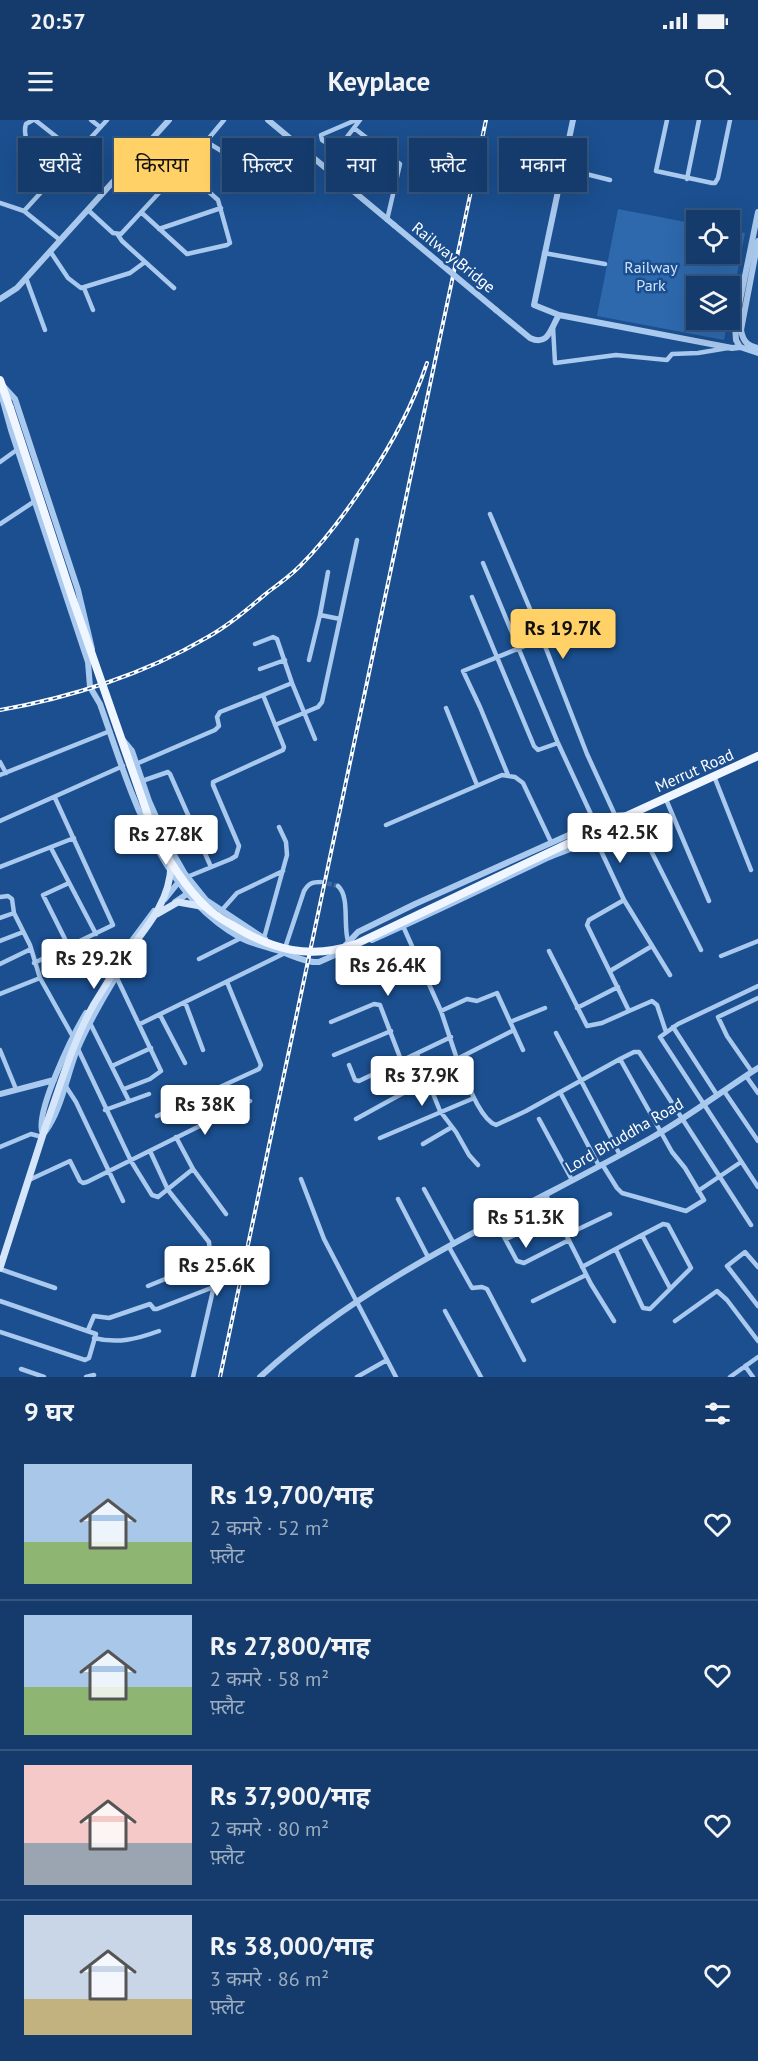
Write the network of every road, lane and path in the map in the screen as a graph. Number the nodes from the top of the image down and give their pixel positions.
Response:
1 (34, 120) edge
2 (92, 120) edge
3 (107, 120) edge
4 (169, 120) edge
5 (224, 120) edge
6 (268, 120) edge
7 (358, 120) edge
8 (573, 120) edge
9 (668, 120) edge
10 (699, 120) edge
11 (730, 120) edge
12 (100, 127) junction
13 (354, 128) junction
14 (287, 137) junction
15 (27, 138) edge
16 (57, 138) edge
17 (90, 138) edge
18 (154, 138) edge
19 (209, 138) edge
20 (347, 138) edge
21 (569, 138) edge
22 (326, 142) edge
23 (210, 144) edge
24 (326, 165) edge
25 (324, 167) junction
26 (587, 174) edge
27 (687, 179) junction
28 (610, 180) dead end
29 (114, 182) edge
30 (210, 191) edge
31 (41, 192) edge
32 (160, 192) edge
33 (557, 192) edge
34 (0, 203) edge
35 (222, 208) junction
36 (88, 210) junction
37 (24, 211) junction
38 (142, 213) junction
39 (757, 217) edge
40 (387, 220) junction
41 (159, 229) junction
42 (118, 235) junction
43 (60, 240) junction
44 (758, 241) edge
45 (50, 251) junction
46 (544, 254) junction
47 (145, 262) junction
48 (605, 264) dead end
49 (26, 278) junction
50 (84, 288) junction
51 (174, 288) dead end
52 (0, 299) edge
53 (93, 310) dead end
54 (559, 315) junction
55 (553, 327) junction
56 (45, 330) dead end
57 (740, 347) junction
58 (732, 348) junction
59 (758, 351) edge
60 (1, 382) edge
61 (18, 449) junction
62 (0, 462) edge
63 (35, 501) junction
64 (490, 514) dead end
65 (0, 524) edge
66 (357, 540) dead end
67 (483, 563) dead end
68 (328, 572) dead end
69 (472, 597) dead end
70 (320, 615) junction
71 (340, 619) junction
72 (542, 639) junction
73 (255, 644) dead end
74 (518, 648) junction
75 (495, 657) junction
76 (285, 660) junction
77 (309, 660) dead end
78 (88, 662) junction
79 (260, 669) dead end
80 (292, 683) junction
81 (263, 695) junction
82 (446, 708) dead end
83 (304, 713) junction
84 (275, 725) junction
85 (110, 731) junction
86 (315, 739) dead end
87 (558, 742) junction
88 (758, 756) edge
89 (0, 762) edge
90 (136, 764) junction
91 (123, 766) junction
92 (3, 774) edge
93 (508, 775) junction
94 (714, 776) junction
95 (142, 781) junction
96 (477, 784) junction
97 (665, 797) junction
98 (55, 798) junction
99 (615, 814) junction
100 (629, 814) junction
101 (0, 821) edge
102 (595, 823) junction
103 (386, 825) dead end
104 (279, 827) dead end
105 (74, 838) junction
106 (595, 838) junction
107 (552, 842) junction
108 (51, 848) junction
109 (171, 865) junction
110 (0, 867) edge
111 (211, 867) junction
112 (751, 870) dead end
113 (284, 871) junction
114 (186, 875) junction
115 (178, 882) junction
116 (321, 882) dead end
117 (69, 883) junction
118 (338, 886) dead end
119 (196, 888) junction
120 (188, 894) junction
121 (0, 897) edge
122 (624, 900) junction
123 (709, 902) dead end
124 (206, 907) junction
125 (221, 911) junction
126 (14, 913) junction
127 (157, 914) junction
128 (0, 918) edge
129 (403, 926) junction
130 (23, 932) junction
131 (96, 934) junction
132 (242, 938) junction
133 (264, 938) junction
134 (0, 941) edge
135 (348, 941) junction
136 (758, 941) edge
137 (652, 946) junction
138 (69, 947) junction
139 (31, 950) junction
140 (276, 950) junction
141 (701, 950) dead end
142 (549, 951) dead end
143 (340, 952) junction
144 (283, 954) junction
145 (721, 956) dead end
146 (199, 959) dead end
147 (34, 963) junction
148 (0, 964) edge
149 (610, 971) junction
150 (116, 975) junction
151 (670, 975) dead end
152 (40, 978) junction
153 (227, 982) junction
154 (758, 986) edge
155 (618, 987) junction
156 (0, 994) edge
157 (758, 998) edge
158 (185, 1002) junction
159 (714, 1006) junction
160 (545, 1008) dead end
161 (577, 1008) junction
162 (441, 1011) junction
163 (629, 1011) junction
164 (721, 1014) junction
165 (160, 1015) junction
166 (331, 1022) dead end
167 (510, 1022) junction
168 (90, 1023) junction
169 (140, 1024) junction
170 (673, 1027) junction
171 (514, 1030) junction
172 (391, 1031) junction
173 (666, 1032) junction
174 (556, 1033) dead end
175 (73, 1037) junction
176 (451, 1037) junction
177 (151, 1048) junction
178 (78, 1049) junction
179 (0, 1050) edge
180 (203, 1050) dead end
181 (523, 1050) dead end
182 (417, 1054) junction
183 (334, 1055) dead end
184 (457, 1059) junction
185 (620, 1059) junction
186 (401, 1060) junction
187 (185, 1063) dead end
188 (349, 1065) dead end
189 (112, 1066) junction
190 (755, 1070) edge
191 (746, 1076) junction
192 (54, 1080) junction
193 (427, 1080) junction
194 (581, 1080) junction
195 (65, 1084) junction
196 (16, 1089) junction
197 (124, 1089) junction
198 (724, 1091) junction
199 (560, 1092) junction
200 (758, 1093) edge
201 (0, 1094) edge
202 (148, 1094) dead end
203 (717, 1095) junction
204 (474, 1098) junction
205 (129, 1101) junction
206 (250, 1101) dead end
207 (702, 1105) junction
208 (105, 1110) junction
209 (440, 1111) junction
210 (157, 1116) dead end
211 (682, 1118) junction
212 (356, 1119) dead end
213 (539, 1119) dead end
214 (452, 1127) junction
215 (661, 1131) junction
216 (44, 1133) junction
217 (176, 1137) junction
218 (380, 1138) dead end
219 (758, 1141) edge
220 (423, 1144) dead end
221 (0, 1147) edge
222 (150, 1151) junction
223 (620, 1155) junction
224 (131, 1161) junction
225 (741, 1162) junction
226 (478, 1165) dead end
227 (600, 1165) junction
228 (193, 1169) junction
229 (108, 1172) junction
230 (719, 1175) junction
231 (301, 1179) dead end
232 (29, 1180) junction
233 (572, 1180) junction
234 (758, 1187) edge
235 (424, 1189) dead end
236 (168, 1190) junction
237 (698, 1191) junction
238 (546, 1195) junction
239 (398, 1199) dead end
240 (123, 1201) dead end
241 (226, 1214) dead end
242 (610, 1214) dead end
243 (556, 1216) junction
244 (495, 1220) junction
245 (751, 1225) dead end
246 (642, 1235) junction
247 (567, 1237) junction
248 (506, 1239) junction
249 (451, 1245) junction
250 (616, 1250) junction
251 (428, 1257) junction
252 (207, 1262) junction
253 (582, 1267) junction
254 (758, 1267) edge
255 (0, 1268) edge
256 (586, 1275) junction
257 (148, 1286) dead end
258 (215, 1286) junction
259 (55, 1288) dead end
260 (670, 1288) junction
261 (0, 1301) edge
262 (532, 1301) dead end
263 (356, 1302) junction
264 (758, 1306) edge
265 (445, 1311) dead end
266 (614, 1321) dead end
267 (675, 1321) dead end
268 (88, 1330) junction
269 (159, 1331) dead end
270 (0, 1332) edge
271 (94, 1338) junction
272 (758, 1341) edge
273 (758, 1357) edge
274 (387, 1360) junction
275 (524, 1360) dead end
276 (745, 1366) junction
277 (21, 1369) dead end
278 (94, 1375) dead end
279 (44, 1377) edge
280 (86, 1377) edge
281 (193, 1377) edge
282 (260, 1377) edge
283 (357, 1377) edge
284 (396, 1377) edge
285 (481, 1377) edge
286 (730, 1377) edge
287 (753, 1377) edge

1 - 15 street
1 - 16 street
2 - 12 street
3 - 12 street
4 - 18 street
5 - 19 street
6 - 14 street, Railway Bridge
7 - 13 street
7 - 22 street
8 - 21 street
9 - 27 street
10 - 27 street
11 - 27 street
12 - 17 street
13 - 20 street
13 - 40 street
14 - 23 street
14 - 25 street, Railway Bridge
24 - 25 street
25 - 40 street, Railway Bridge
26 - 28 street
29 - 36 street
30 - 35 street
31 - 37 street
32 - 38 street
33 - 46 street
34 - 37 street
35 - 41 street
35 - 41 street
36 - 42 street
36 - 43 street
37 - 43 street
38 - 41 street
38 - 42 street
39 - 57 street
40 - 55 street, Railway Bridge, bridge
42 - 47 street
43 - 45 street
44 - 59 street
45 - 49 street
45 - 50 street
46 - 48 street
46 - 54 street
47 - 50 street
47 - 51 street
49 - 52 street
49 - 56 street
50 - 53 street
54 - 55 street
54 - 58 street
55 - 58 street
57 - 58 street
57 - 59 street
60 - 61 street
60 - 78 street
60 - 109 main road, Merrut Road, bridge
61 - 62 street
61 - 63 street
63 - 65 street
63 - 78 street
64 - 72 street
66 - 71 street
67 - 74 street
68 - 70 street
69 - 75 street
70 - 71 street
70 - 77 street
71 - 83 street
72 - 74 street
72 - 99 street
73 - 76 street
74 - 75 street
74 - 87 street
75 - 87 street
75 - 93 street
76 - 79 street
76 - 80 street
78 - 85 street
80 - 81 street
80 - 83 street
81 - 84 street
81 - 90 street
82 - 96 street
83 - 84 street
83 - 86 street
84 - 111 street
85 - 90 street
85 - 91 street
85 - 92 street
87 - 102 street
88 - 94 main road, Merrut Road
89 - 92 street
90 - 95 street
91 - 98 street
91 - 115 street
93 - 96 street
93 - 107 street
94 - 97 main road, Merrut Road
94 - 112 street
95 - 111 street
95 - 114 street
96 - 103 street
97 - 100 main road, Merrut Road
97 - 123 street
98 - 101 street
98 - 105 street
99 - 100 street
99 - 102 street
100 - 106 street
100 - 124 main road, Merrut Road, bridge
100 - 141 street
102 - 107 street
104 - 113 street
105 - 108 street
105 - 131 street
106 - 122 street
106 - 129 street
107 - 135 street
108 - 110 street
108 - 117 street
109 - 124 main road, Merrut Road, bridge
109 - 127 main road, bridge
111 - 114 street
113 - 125 street
113 - 133 street
114 - 115 street
114 - 119 street
115 - 120 street
115 - 175 street
116 - 144 street
117 - 131 street
117 - 138 street
118 - 135 street
119 - 120 street
119 - 125 street
120 - 132 street
120 - 150 street
121 - 126 street
122 - 137 street
122 - 149 street
124 - 127 main road, bridge
125 - 133 street
126 - 128 street
126 - 130 street
127 - 216 main road, bridge
129 - 143 street
129 - 162 street
130 - 134 street
130 - 139 street
131 - 138 street
132 - 140 street
132 - 146 street
133 - 140 street
135 - 143 street
136 - 145 street
137 - 149 street
137 - 151 street
138 - 147 street
139 - 147 street
139 - 148 street
140 - 144 street
142 - 161 street
143 - 144 street
144 - 153 street
147 - 152 street
149 - 155 street
150 - 168 street
150 - 169 street
152 - 156 street
152 - 175 street
153 - 158 street
153 - 210 street
154 - 159 street
155 - 161 street
155 - 163 street
157 - 164 street
158 - 165 street
158 - 180 street
159 - 164 street
159 - 170 street
160 - 167 street
161 - 163 street
162 - 167 street
162 - 176 street
163 - 173 street
164 - 190 street
165 - 169 street
165 - 187 street
166 - 172 street
167 - 171 street
168 - 178 street
168 - 189 street
169 - 177 street
170 - 173 street
170 - 203 street
171 - 181 street
171 - 184 street
172 - 183 street
172 - 186 street
173 - 207 street
174 - 194 street
175 - 192 street
176 - 182 street
176 - 184 street
177 - 189 street
177 - 197 street
178 - 195 street
178 - 208 street
179 - 196 street
182 - 186 street
182 - 193 street
184 - 204 street
185 - 194 street
185 - 211 street
185 - 215 street
186 - 188 street
189 - 197 street
190 - 191 street, Lord Bhuddha Road
191 - 198 street, Lord Bhuddha Road
191 - 200 street
192 - 196 street
192 - 216 street
193 - 209 street
193 - 212 street
194 - 199 street
194 - 223 street
195 - 216 street
195 - 229 street
196 - 201 street
197 - 205 street
198 - 203 street, Lord Bhuddha Road
198 - 219 street
199 - 204 street
199 - 227 street
202 - 205 street
203 - 207 street, Lord Bhuddha Road
204 - 209 street
205 - 208 street
206 - 217 street
207 - 211 street, Lord Bhuddha Road
207 - 225 street
208 - 224 street
209 - 214 street
209 - 218 street
211 - 215 street, Lord Bhuddha Road
211 - 230 street
213 - 233 street
214 - 220 street
214 - 226 street
215 - 223 street, Lord Bhuddha Road
215 - 237 street
216 - 221 street
216 - 232 main road
217 - 222 street
217 - 228 street
222 - 224 street
222 - 236 street
223 - 227 street, Lord Bhuddha Road
224 - 229 street
224 - 236 street
225 - 230 street
225 - 234 street
227 - 233 street, Lord Bhuddha Road
227 - 237 street
228 - 236 street
228 - 241 street
229 - 232 street
229 - 240 street
230 - 237 street
230 - 245 street
231 - 263 street
232 - 255 main road
233 - 238 street, Lord Bhuddha Road
235 - 249 street
236 - 252 street
238 - 243 street
238 - 244 street, Lord Bhuddha Road
239 - 251 street
242 - 247 street
243 - 247 street
243 - 248 street
244 - 248 street
244 - 249 street, Lord Bhuddha Road
246 - 250 street
246 - 260 street
246 - 260 street
247 - 248 street
247 - 253 street
249 - 251 street, Lord Bhuddha Road
249 - 275 street
250 - 253 street
250 - 260 street
251 - 263 street, Lord Bhuddha Road
252 - 257 street
252 - 258 street
253 - 256 street
254 - 264 street
255 - 259 street
256 - 262 street
256 - 266 street
258 - 268 street
258 - 281 street
261 - 268 street
263 - 274 street
263 - 282 street, Lord Bhuddha Road
265 - 285 street
267 - 272 street
268 - 271 street
269 - 271 street
270 - 271 street
273 - 276 street
274 - 283 street
274 - 284 street
276 - 286 street
276 - 287 street
277 - 279 street
278 - 280 street

